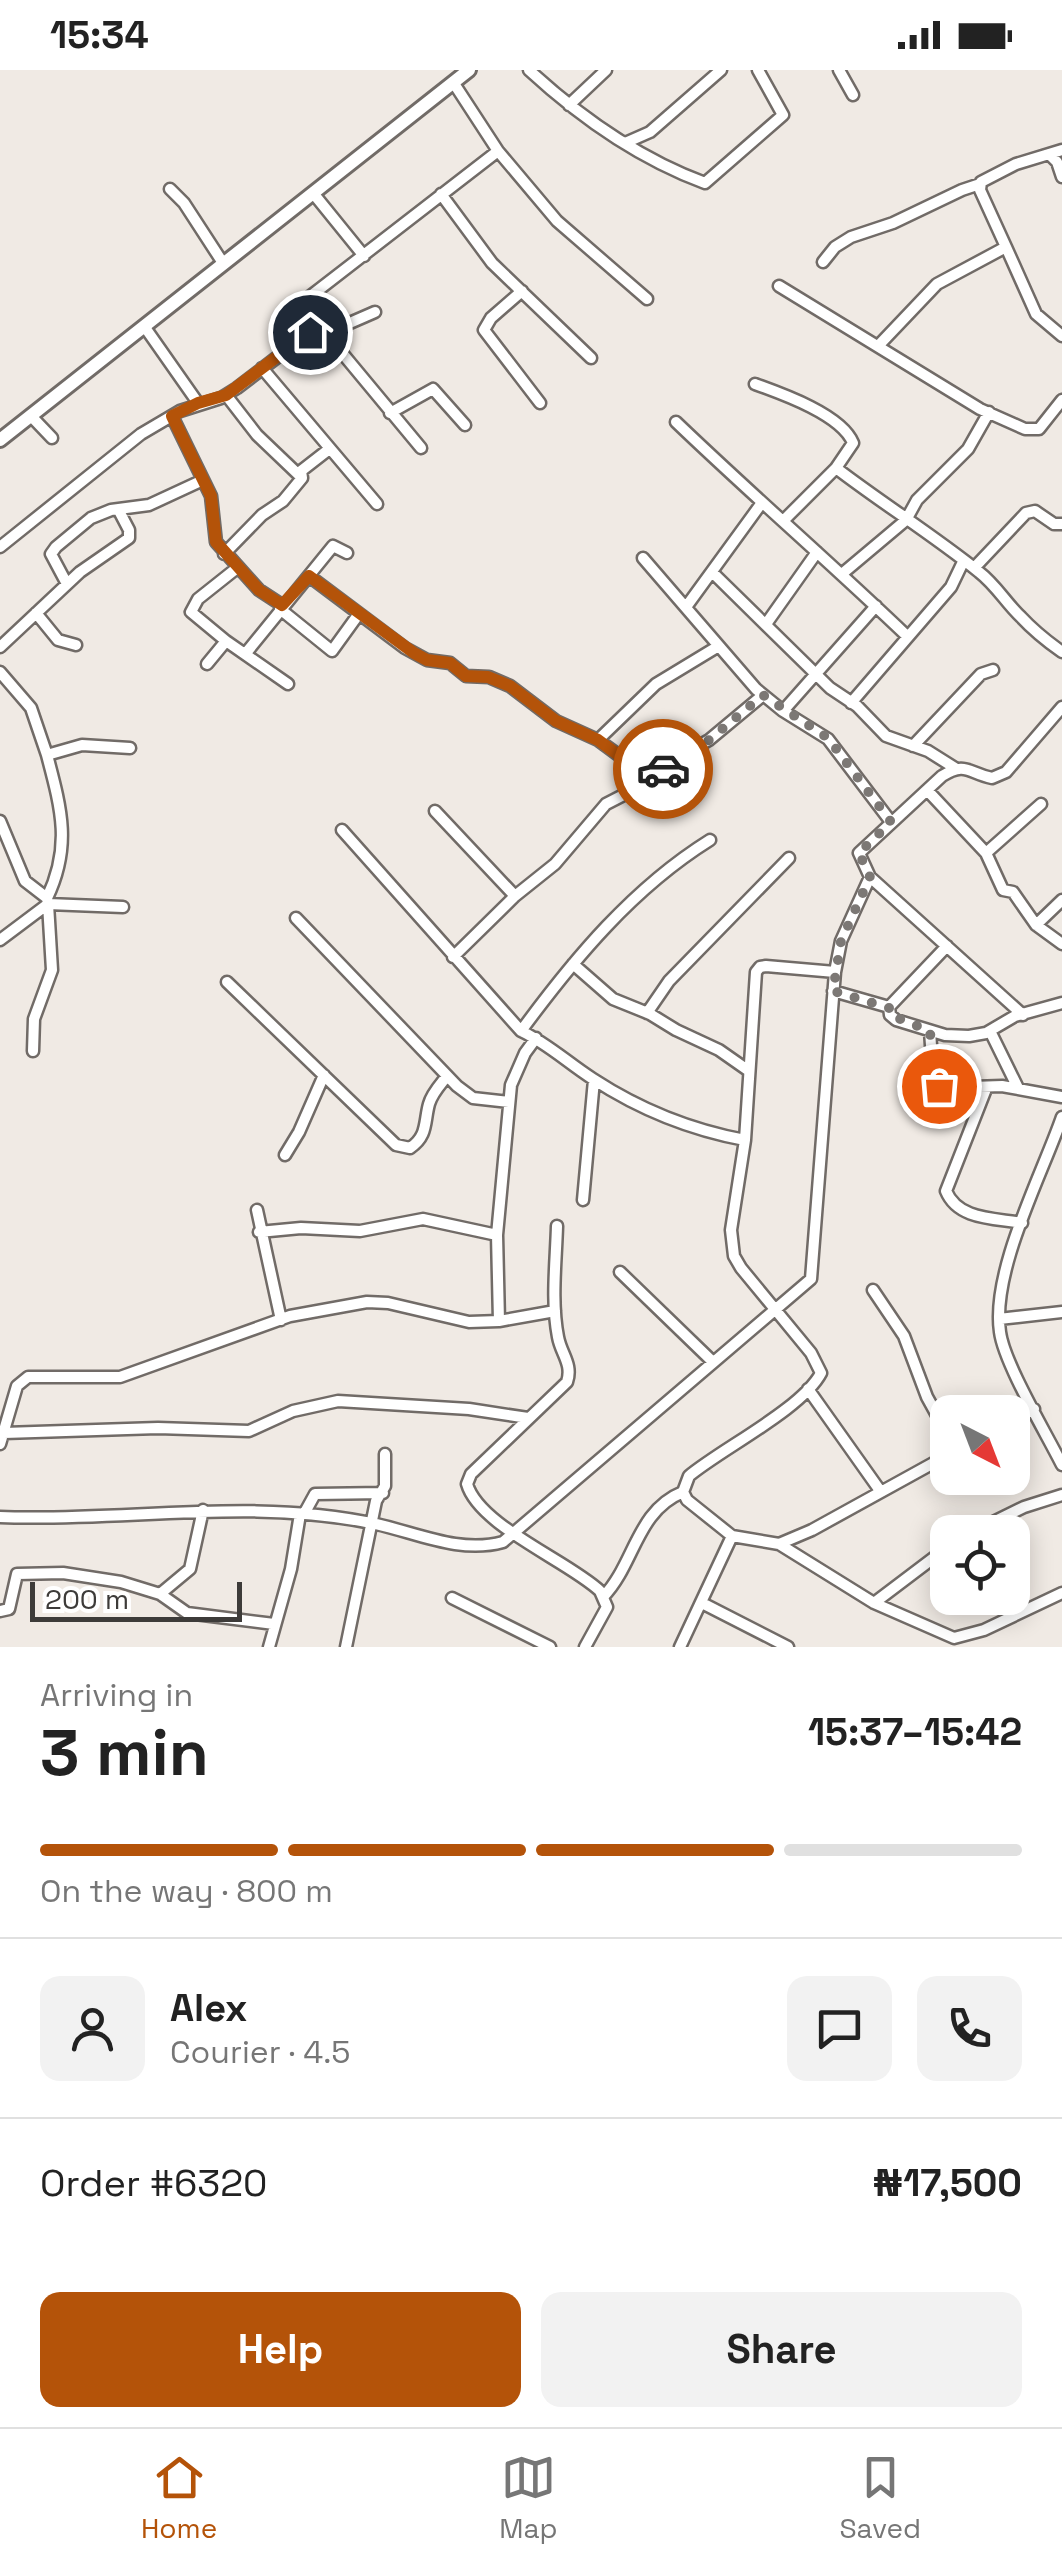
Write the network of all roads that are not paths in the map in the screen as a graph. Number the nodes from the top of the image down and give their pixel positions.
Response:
1 (469, 70) edge
2 (528, 70) edge
3 (606, 70) edge
4 (721, 70) edge
5 (758, 70) edge
6 (839, 70) edge
7 (453, 82) junction
8 (852, 95) dead end
9 (568, 105) junction
10 (624, 143) junction
11 (1062, 150) edge
12 (498, 151) junction
13 (1049, 154) junction
14 (1062, 177) edge
15 (980, 184) junction
16 (170, 189) dead end
17 (313, 192) junction
18 (440, 194) junction
19 (1006, 247) junction
20 (364, 256) junction
21 (823, 262) dead end
22 (223, 263) junction
23 (779, 286) dead end
24 (522, 291) junction
25 (308, 298) dead end
26 (646, 299) dead end
27 (376, 312) dead end
28 (144, 326) junction
29 (328, 336) junction
30 (1062, 336) edge
31 (879, 345) junction
32 (591, 358) dead end
33 (262, 368) junction
34 (755, 384) dead end
35 (226, 395) junction
36 (1062, 400) edge
37 (198, 403) junction
38 (540, 404) dead end
39 (988, 412) junction
40 (390, 413) junction
41 (31, 416) junction
42 (172, 416) junction
43 (676, 422) dead end
44 (465, 426) dead end
45 (52, 438) dead end
46 (0, 440) edge
47 (422, 448) dead end
48 (328, 450) junction
49 (836, 468) junction
50 (302, 478) junction
51 (203, 480) junction
52 (377, 504) dead end
53 (761, 504) junction
54 (118, 509) junction
55 (906, 520) junction
56 (783, 521) junction
57 (1059, 527) edge
58 (0, 547) edge
59 (817, 552) junction
60 (224, 554) junction
61 (347, 554) dead end
62 (644, 558) dead end
63 (963, 562) junction
64 (236, 568) junction
65 (974, 568) junction
66 (712, 572) junction
67 (843, 573) junction
68 (309, 576) junction
69 (67, 584) junction
70 (876, 606) junction
71 (281, 607) junction
72 (686, 607) junction
73 (36, 613) junction
74 (358, 615) junction
75 (766, 624) junction
76 (908, 636) junction
77 (226, 642) junction
78 (76, 644) dead end
79 (0, 647) edge
80 (717, 647) junction
81 (1062, 652) edge
82 (246, 654) junction
83 (208, 664) dead end
84 (993, 670) dead end
85 (0, 672) edge
86 (817, 672) junction
87 (288, 684) dead end
88 (763, 695) junction
89 (851, 703) junction
90 (1062, 706) edge
91 (783, 711) junction
92 (598, 740) junction
93 (913, 746) junction
94 (130, 748) dead end
95 (47, 755) junction
96 (956, 768) junction
97 (651, 779) junction
98 (927, 790) junction
99 (1041, 804) dead end
100 (435, 811) dead end
101 (0, 822) edge
102 (891, 822) junction
103 (342, 830) dead end
104 (710, 840) dead end
105 (986, 853) junction
106 (789, 858) dead end
107 (870, 877) junction
108 (516, 896) junction
109 (1062, 900) edge
110 (48, 901) junction
111 (123, 906) dead end
112 (296, 918) dead end
113 (1036, 925) junction
114 (0, 940) edge
115 (1062, 944) edge
116 (947, 946) junction
117 (453, 957) junction
118 (573, 964) junction
119 (835, 972) junction
120 (228, 982) dead end
121 (833, 991) junction
122 (1062, 1003) edge
123 (889, 1008) junction
124 (648, 1013) junction
125 (1022, 1015) junction
126 (521, 1031) junction
127 (930, 1031) junction
128 (990, 1031) junction
129 (536, 1038) junction
130 (33, 1050) dead end
131 (749, 1071) junction
132 (324, 1075) junction
133 (447, 1076) junction
134 (594, 1080) junction
135 (1018, 1088) junction
136 (986, 1089) junction
137 (1062, 1097) edge
138 (509, 1102) junction
139 (1062, 1117) edge
140 (745, 1140) junction
141 (1057, 1146) edge
142 (285, 1155) dead end
143 (583, 1200) dead end
144 (256, 1210) dead end
145 (1022, 1223) junction
146 (556, 1226) dead end
147 (259, 1232) junction
148 (497, 1235) junction
149 (620, 1272) dead end
150 (873, 1290) dead end
151 (775, 1310) junction
152 (555, 1311) junction
153 (1062, 1312) edge
154 (281, 1320) junction
155 (999, 1320) junction
156 (500, 1321) junction
157 (713, 1362) junction
158 (808, 1389) junction
159 (930, 1402) edge
160 (1034, 1409) junction
161 (1030, 1411) edge
162 (528, 1418) junction
163 (2, 1439) edge
164 (385, 1454) dead end
165 (930, 1465) edge
166 (1062, 1465) edge
167 (383, 1492) junction
168 (683, 1492) junction
169 (881, 1492) junction
170 (1062, 1496) edge
171 (203, 1510) junction
172 (302, 1514) junction
173 (1008, 1515) edge
174 (0, 1517) edge
175 (372, 1524) junction
176 (514, 1534) junction
177 (732, 1536) junction
178 (779, 1544) junction
179 (930, 1560) edge
180 (1062, 1593) edge
181 (160, 1594) junction
182 (603, 1597) junction
183 (452, 1598) dead end
184 (874, 1602) junction
185 (702, 1604) junction
186 (0, 1612) edge
187 (274, 1624) junction
188 (781, 1646) edge
189 (269, 1647) edge
190 (346, 1647) edge
191 (550, 1647) edge
192 (585, 1647) edge
193 (680, 1647) edge

1 - 7 main road
2 - 9 street
3 - 9 street
4 - 10 street
5 - 10 street
6 - 8 street
7 - 12 street
7 - 17 main road
9 - 10 street
11 - 13 street
12 - 18 street
12 - 26 street
13 - 14 street
13 - 15 street
15 - 19 street
15 - 21 street
16 - 22 street
17 - 20 street
17 - 22 main road
18 - 20 street
18 - 24 street
19 - 30 street
19 - 31 street
20 - 25 street
22 - 28 main road
23 - 31 street
24 - 32 street
24 - 38 street
27 - 29 street
28 - 37 street
28 - 41 main road
29 - 33 street
29 - 40 street
31 - 39 street
33 - 35 street
33 - 48 street
34 - 49 street
35 - 37 street
35 - 50 street
36 - 39 street
37 - 42 street
39 - 55 street
40 - 44 street
40 - 47 street
41 - 45 street
41 - 46 main road
42 - 51 street
42 - 58 street
43 - 53 street
48 - 50 street
48 - 52 street
49 - 55 street
49 - 56 street
50 - 60 street
51 - 54 street
51 - 60 street
53 - 56 street
53 - 66 street
54 - 69 street
54 - 69 street
55 - 63 street
55 - 67 street
56 - 59 street
57 - 65 street
59 - 67 street
59 - 75 street
60 - 64 street
61 - 68 street
62 - 72 street
63 - 65 street
63 - 76 street
64 - 71 street
64 - 77 street
65 - 81 street
66 - 72 street
66 - 75 street
67 - 70 street
68 - 71 street
68 - 74 street
69 - 73 street
70 - 76 street
70 - 86 street
71 - 74 street
71 - 82 street
72 - 80 street
73 - 78 street
73 - 79 street
74 - 92 street
75 - 86 street
76 - 89 street
77 - 82 street
77 - 83 street
80 - 88 street
80 - 92 street
82 - 87 street
84 - 93 street
85 - 95 street
86 - 89 street
86 - 91 street
88 - 91 street
88 - 97 street
89 - 93 street
90 - 96 street
91 - 102 street
92 - 97 street
93 - 96 street
94 - 95 street
95 - 110 street
96 - 98 street
97 - 108 street
98 - 102 street
98 - 105 street
99 - 105 street
100 - 108 street
101 - 110 street
102 - 107 street
103 - 117 street
104 - 118 street
105 - 113 street
106 - 124 street
107 - 116 street
107 - 119 street
108 - 117 street
109 - 113 street
110 - 111 street
110 - 114 street
110 - 130 street
112 - 133 street
113 - 115 street
116 - 123 street
116 - 125 street
117 - 126 street
118 - 124 street
118 - 126 street
119 - 121 street
119 - 131 street
120 - 132 street
121 - 123 street
121 - 151 street
122 - 125 street
123 - 127 street
124 - 131 street
125 - 128 street
126 - 129 street
127 - 128 street
127 - 136 street
128 - 135 street
129 - 134 street
129 - 138 street
131 - 140 street
132 - 133 street
132 - 142 street
133 - 138 street
134 - 140 street
134 - 143 street
135 - 136 street
135 - 137 street
136 - 145 street
138 - 148 street
139 - 141 street
140 - 151 street
141 - 145 street
144 - 147 street
145 - 155 street
146 - 152 street
147 - 148 street
147 - 154 street
148 - 156 street
149 - 157 street
150 - 159 street
151 - 157 street
151 - 158 street
152 - 156 street
152 - 162 street
153 - 155 street
154 - 156 street
154 - 163 street
155 - 160 street
157 - 176 street
158 - 168 street
158 - 169 street
160 - 161 street
160 - 166 street
162 - 163 street
162 - 176 street
164 - 167 street
165 - 169 street
167 - 172 street
167 - 175 street
168 - 177 street
168 - 182 street
169 - 178 street
170 - 173 street
171 - 172 street
171 - 174 street
171 - 181 street
172 - 175 street
172 - 187 street
175 - 176 street
175 - 190 street
176 - 182 street
177 - 178 street
177 - 185 street
178 - 184 street
179 - 184 street
180 - 184 street
181 - 186 street
181 - 187 street
182 - 192 street
183 - 191 street
185 - 188 street
185 - 193 street
187 - 189 street

